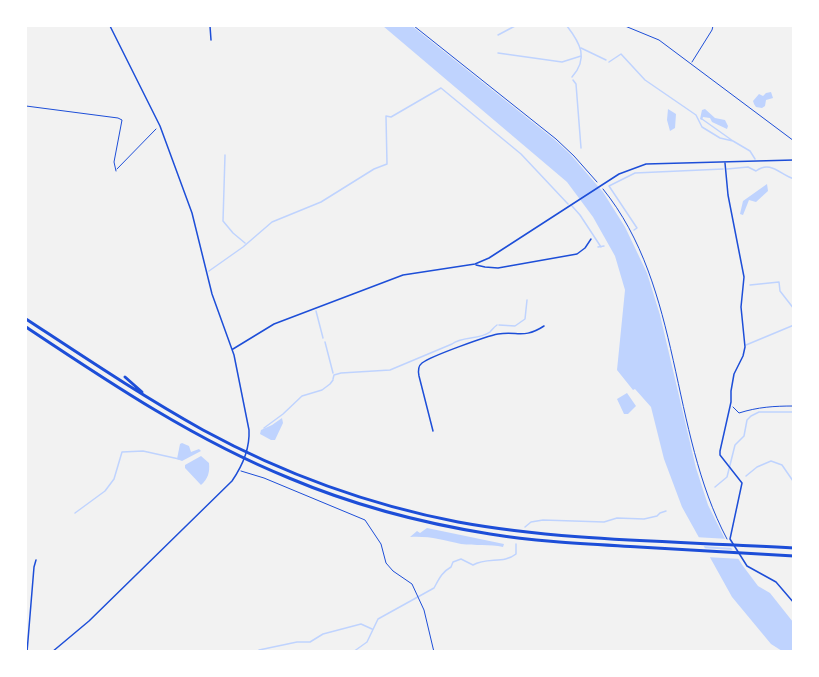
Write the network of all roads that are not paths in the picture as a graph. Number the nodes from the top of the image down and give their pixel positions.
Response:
1 (110, 26) edge
2 (210, 26) edge
3 (211, 40) dead end
4 (794, 160) edge
5 (724, 162) junction
6 (591, 239) dead end
7 (475, 264) junction
8 (26, 319) edge
9 (544, 326) dead end
10 (26, 327) edge
11 (232, 349) junction
12 (125, 377) dead end
13 (145, 396) junction
14 (433, 431) dead end
15 (239, 471) junction
16 (794, 548) edge
17 (794, 556) edge
18 (36, 560) dead end
19 (794, 603) edge
20 (27, 651) edge
21 (52, 651) edge
22 (434, 651) edge

1 - 11 street
2 - 3 street
4 - 5 street
5 - 7 street
5 - 19 street
6 - 7 street
7 - 11 street
8 - 13 highway
9 - 14 street
10 - 17 highway
11 - 15 street
12 - 13 highway
13 - 16 highway
15 - 21 street
15 - 22 lane
18 - 20 street

